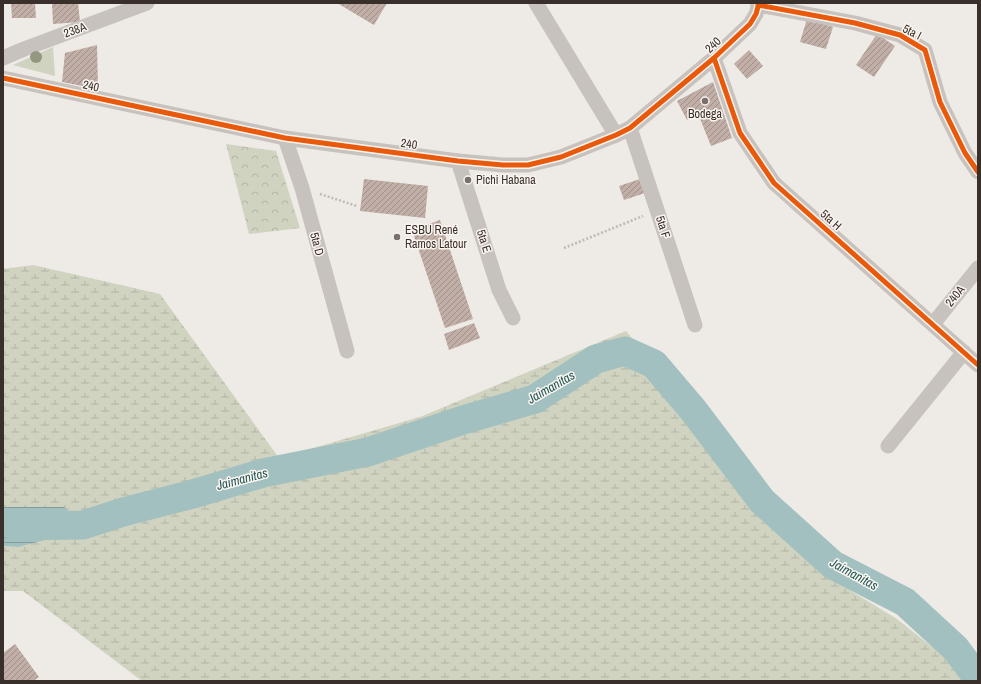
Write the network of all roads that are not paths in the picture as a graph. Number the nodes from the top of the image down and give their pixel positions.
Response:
1 (147, 3) edge
2 (536, 3) edge
3 (759, 4) edge
4 (3, 58) edge
5 (714, 58) junction
6 (3, 78) edge
7 (630, 128) junction
8 (616, 135) junction
9 (286, 138) junction
10 (458, 161) junction
11 (978, 172) edge
12 (978, 268) edge
13 (514, 318) dead end
14 (933, 324) junction
15 (695, 326) dead end
16 (347, 351) dead end
17 (964, 352) junction
18 (978, 365) edge
19 (888, 446) dead end

1 - 4 street, 238A
2 - 8 street
3 - 5 street, 240
3 - 11 street, 5ta I
5 - 7 street, 240
5 - 14 street, 5ta H
6 - 9 street, 240
7 - 8 street, 240
7 - 15 street, 5ta F
8 - 10 street, 240
9 - 10 street, 240
9 - 16 street, 5ta D
10 - 13 street, 5ta E
12 - 14 street, 240A
14 - 17 street, 5ta H
17 - 18 street, 5ta H
17 - 19 street

